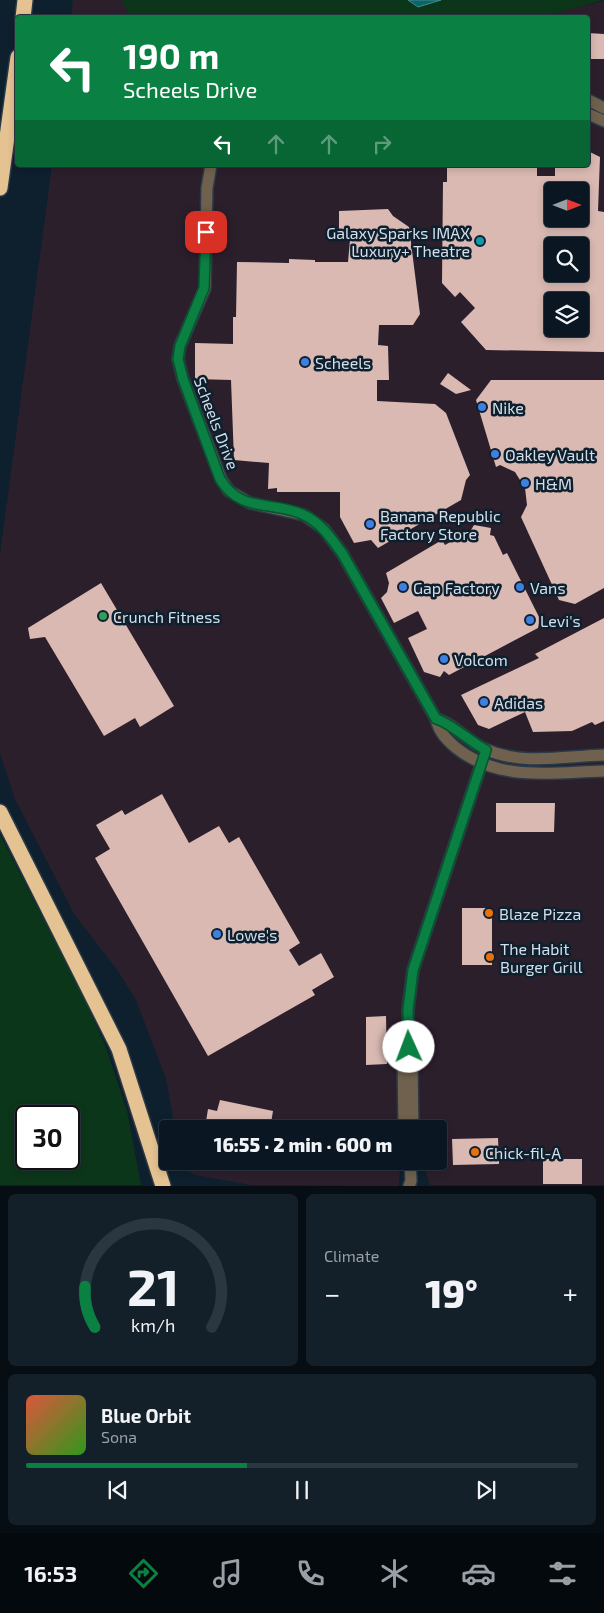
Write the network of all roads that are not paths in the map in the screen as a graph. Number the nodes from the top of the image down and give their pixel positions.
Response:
1 (25, 0) edge
2 (23, 15) edge
3 (15, 79) edge
4 (590, 101) edge
5 (604, 108) edge
6 (590, 115) edge
7 (604, 121) edge
8 (211, 167) edge
9 (0, 188) edge
10 (436, 719) junction
11 (486, 750) junction
12 (604, 755) edge
13 (482, 764) junction
14 (604, 771) edge
15 (0, 812) edge
16 (409, 1047) junction
17 (136, 1103) junction
18 (404, 1120) edge
19 (413, 1120) edge
20 (411, 1170) edge
21 (412, 1184) edge
22 (151, 1186) edge
23 (163, 1186) edge

1 - 2 highway
3 - 9 highway
4 - 5 street
6 - 7 street
8 - 10 street, Scheels Drive
10 - 11 street, Scheels Drive
10 - 13 street, Scheels Drive
11 - 12 street, Scheels Drive
11 - 13 street
13 - 14 street, Scheels Drive
13 - 16 street
15 - 17 highway
16 - 18 street
16 - 19 street
17 - 22 highway
17 - 23 highway
20 - 21 street

